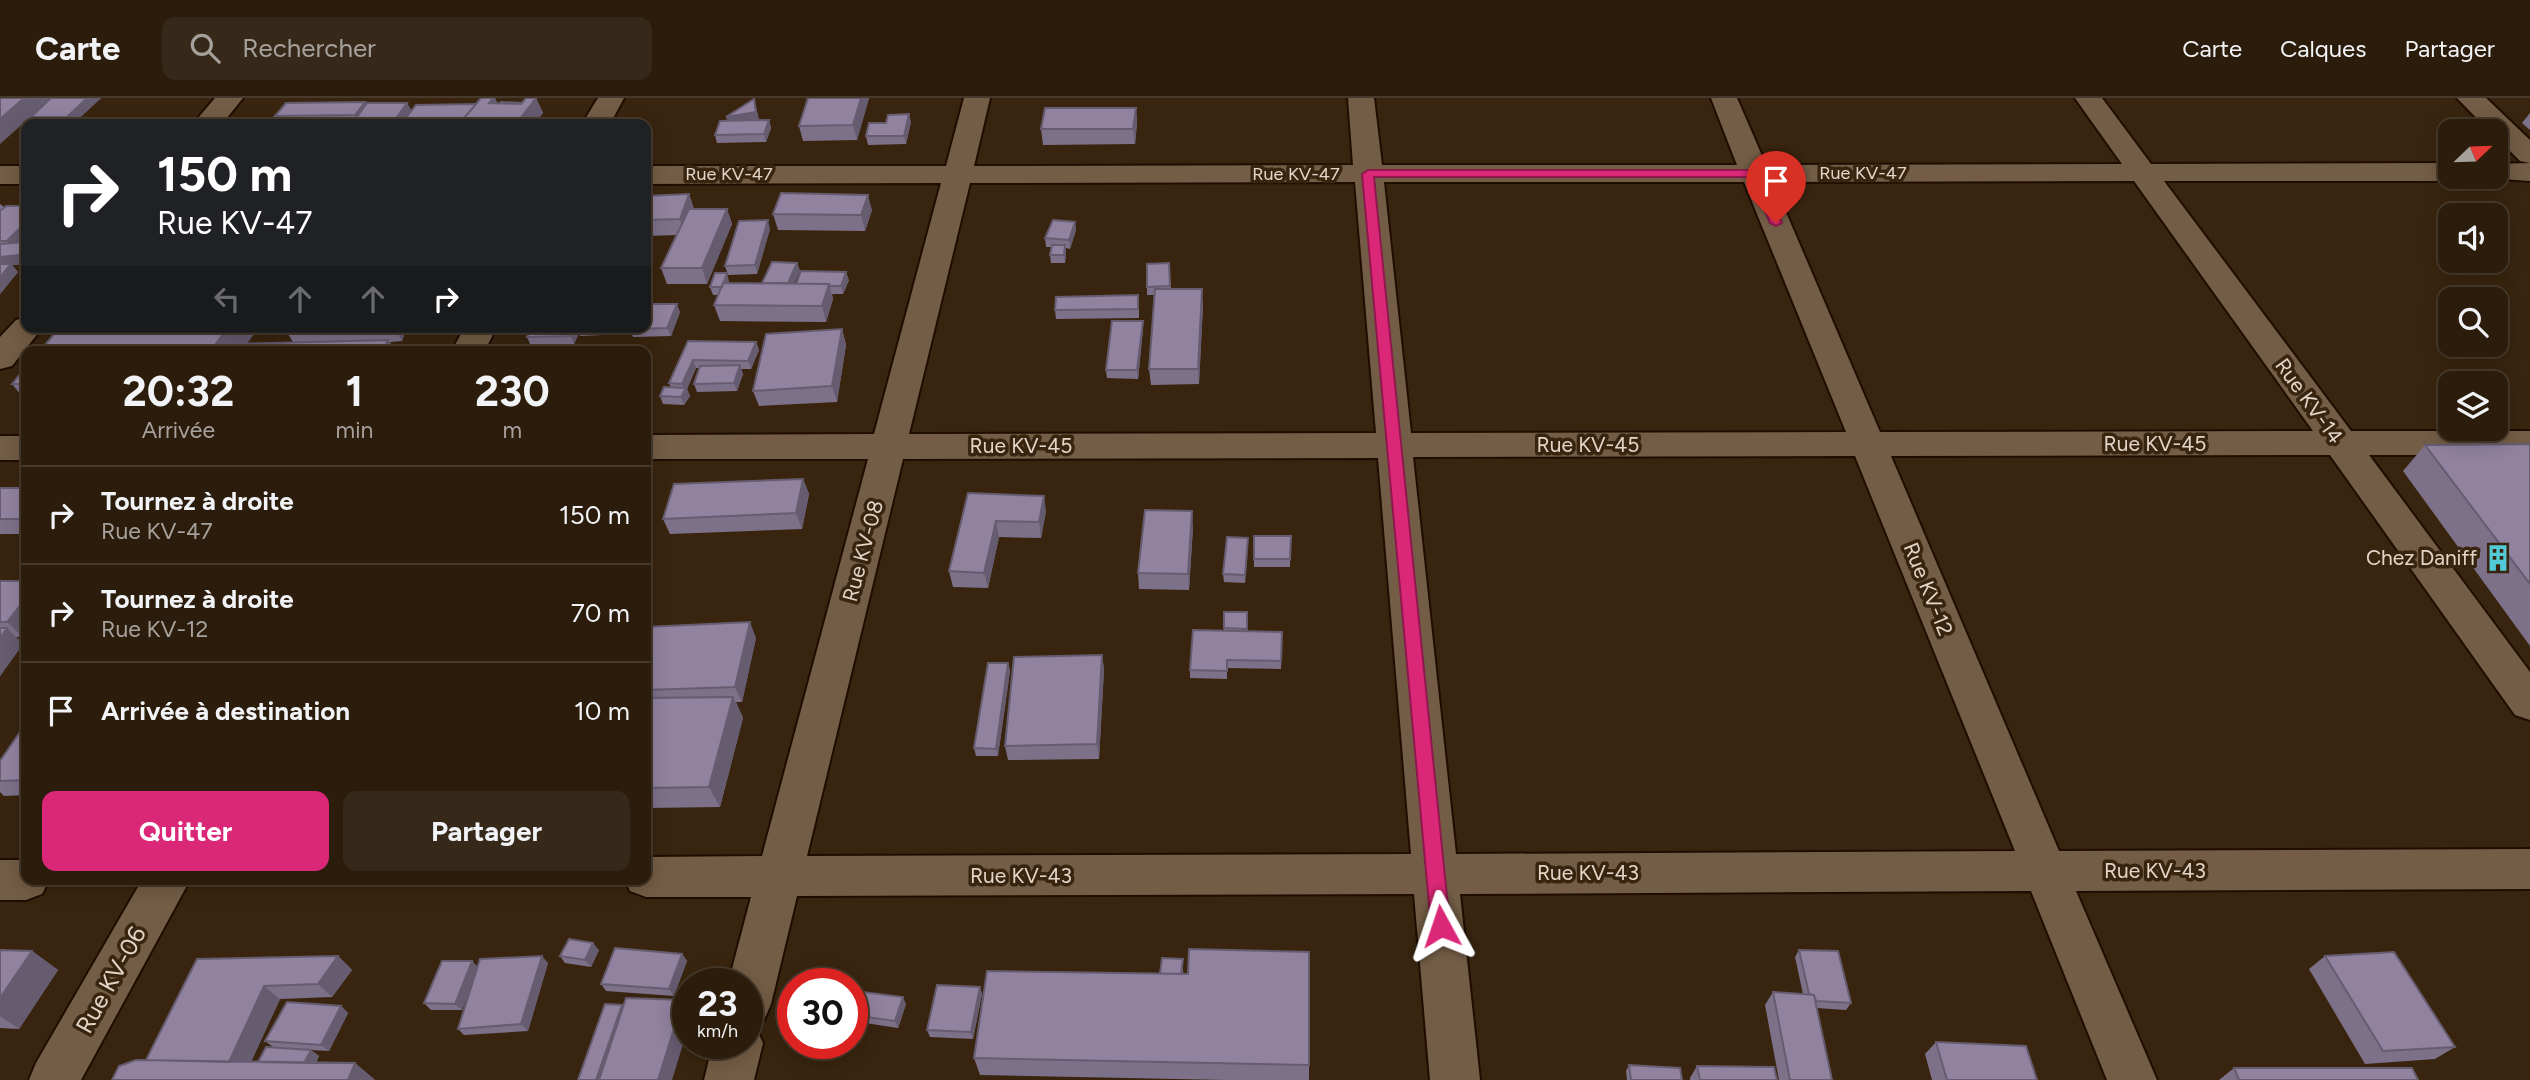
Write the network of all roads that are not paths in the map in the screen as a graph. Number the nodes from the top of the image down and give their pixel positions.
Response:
1 (230, 98) edge
2 (611, 98) edge
3 (977, 98) edge
4 (1361, 98) edge
5 (1724, 98) edge
6 (2088, 98) edge
7 (2470, 98) edge
8 (211, 119) edge
9 (599, 119) edge
10 (2530, 155) edge
11 (2438, 172) edge
12 (2508, 172) edge
13 (2530, 172) edge
14 (1755, 173) junction
15 (2143, 173) junction
16 (651, 174) edge
17 (958, 174) junction
18 (1368, 174) junction
19 (0, 175) edge
20 (21, 175) edge
21 (22, 333) edge
22 (0, 358) edge
23 (2530, 443) edge
24 (2341, 444) junction
25 (1394, 445) junction
26 (1869, 445) junction
27 (891, 446) junction
28 (651, 447) edge
29 (0, 448) edge
30 (21, 448) edge
31 (2530, 704) edge
32 (2530, 869) edge
33 (2044, 871) junction
34 (1436, 874) junction
35 (778, 876) junction
36 (651, 877) edge
37 (0, 880) edge
38 (21, 880) edge
39 (164, 885) edge
40 (756, 968) edge
41 (734, 1059) edge
42 (54, 1080) edge
43 (729, 1080) edge
44 (1455, 1080) edge
45 (2132, 1080) edge

1 - 8 street
2 - 9 street
3 - 17 street, Rue KV-08
4 - 18 street
5 - 14 street, Rue KV-12
6 - 15 street, Rue KV-14
7 - 10 street
11 - 15 street, Rue KV-47
12 - 13 street
14 - 15 street, Rue KV-47
14 - 18 street, Rue KV-47
14 - 26 street, Rue KV-12
15 - 24 street, Rue KV-14
16 - 17 street, Rue KV-47
17 - 18 street, Rue KV-47
17 - 27 street, Rue KV-08
18 - 25 street
19 - 20 street
21 - 22 street
23 - 24 street, Rue KV-45
24 - 26 street, Rue KV-45
24 - 31 street, Rue KV-14
25 - 26 street, Rue KV-45
25 - 27 street, Rue KV-45
25 - 34 street
26 - 33 street, Rue KV-12
27 - 28 street, Rue KV-45
27 - 35 street, Rue KV-08
29 - 30 street
32 - 33 street, Rue KV-43
33 - 34 street, Rue KV-43
33 - 45 street, Rue KV-12
34 - 35 street, Rue KV-43
34 - 44 street
35 - 36 street, Rue KV-43
35 - 40 street, Rue KV-08
37 - 38 street
39 - 42 street, Rue KV-06
41 - 43 street

